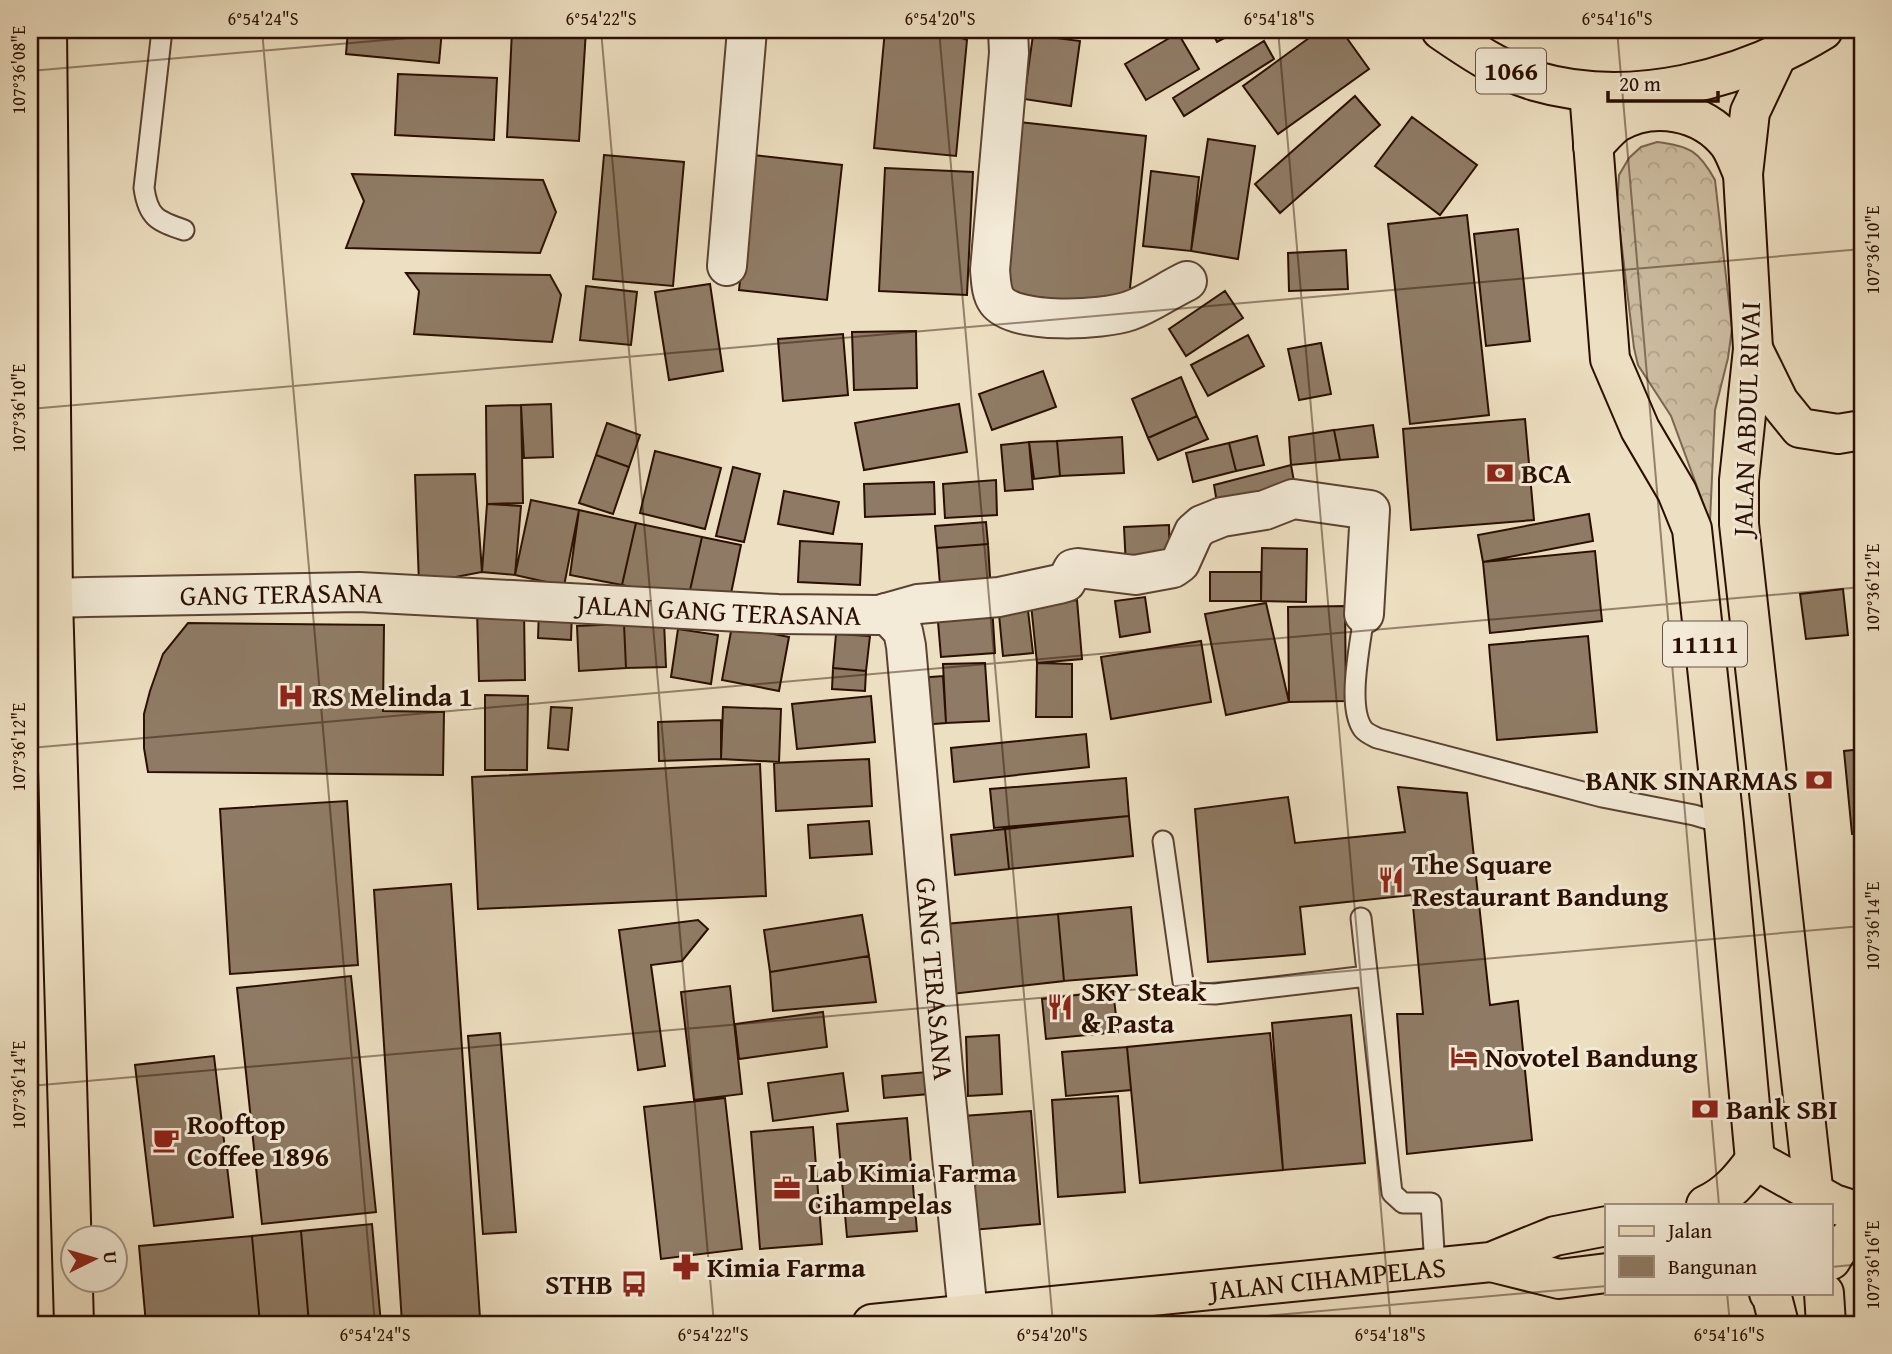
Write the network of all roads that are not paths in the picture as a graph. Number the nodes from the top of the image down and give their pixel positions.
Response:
1 (47, 30) edge
2 (162, 30) edge
3 (747, 30) edge
4 (1008, 30) edge
5 (1441, 30) edge
6 (1824, 30) edge
7 (1777, 55) junction
8 (1589, 91) junction
9 (39, 97) edge
10 (1593, 146) junction
11 (1743, 174) junction
12 (39, 183) edge
13 (184, 230) dead end
14 (727, 266) dead end
15 (1187, 281) dead end
16 (1753, 349) junction
17 (41, 430) edge
18 (1862, 430) edge
19 (510, 599) joint
20 (41, 600) edge
21 (886, 613) junction
22 (1364, 614) joint
23 (906, 646) joint
24 (1724, 824) junction
25 (1163, 841) dead end
26 (1361, 918) dead end
27 (1367, 976) junction
28 (1755, 1160) junction
29 (1814, 1199) edge
30 (1708, 1204) edge
31 (1862, 1213) edge
32 (1605, 1226) edge
33 (1862, 1227) edge
34 (1832, 1258) edge
35 (1491, 1262) junction
36 (1435, 1267) junction
37 (1605, 1273) edge
38 (1770, 1294) edge
39 (968, 1314) junction
40 (74, 1324) edge
41 (872, 1324) edge
42 (1779, 1324) edge

1 - 9 main road
2 - 13 lane
3 - 14 street
4 - 15 street
5 - 8 main road, 1066
6 - 7 main road
7 - 8 main road
7 - 11 main road, JALAN ABDUL RIVAI / 11111
8 - 10 main road, JALAN ABDUL RIVAI / 11111
9 - 12 main road
10 - 11 main road, 11111
10 - 24 main road, JALAN ABDUL RIVAI / 11111
11 - 16 main road, JALAN ABDUL RIVAI / 11111
12 - 17 main road
16 - 18 main road
16 - 29 main road, JALAN ABDUL RIVAI / 11111
17 - 20 main road
19 - 20 street, GANG TERASANA
19 - 21 street, JALAN GANG TERASANA
20 - 40 main road
21 - 22 street
21 - 23 street, JALAN GANG TERASANA
22 - 24 lane
23 - 39 street, GANG TERASANA
24 - 28 main road, JALAN ABDUL RIVAI / 11111
25 - 27 lane
26 - 27 lane
27 - 36 lane
28 - 29 main road
28 - 30 main road
29 - 31 main road
32 - 35 main road, JALAN CIHAMPELAS
33 - 34 main road
35 - 36 main road, JALAN CIHAMPELAS
35 - 37 main road, JALAN CIHAMPELAS
36 - 39 main road, JALAN CIHAMPELAS
38 - 42 main road
39 - 41 main road, JALAN CIHAMPELAS

